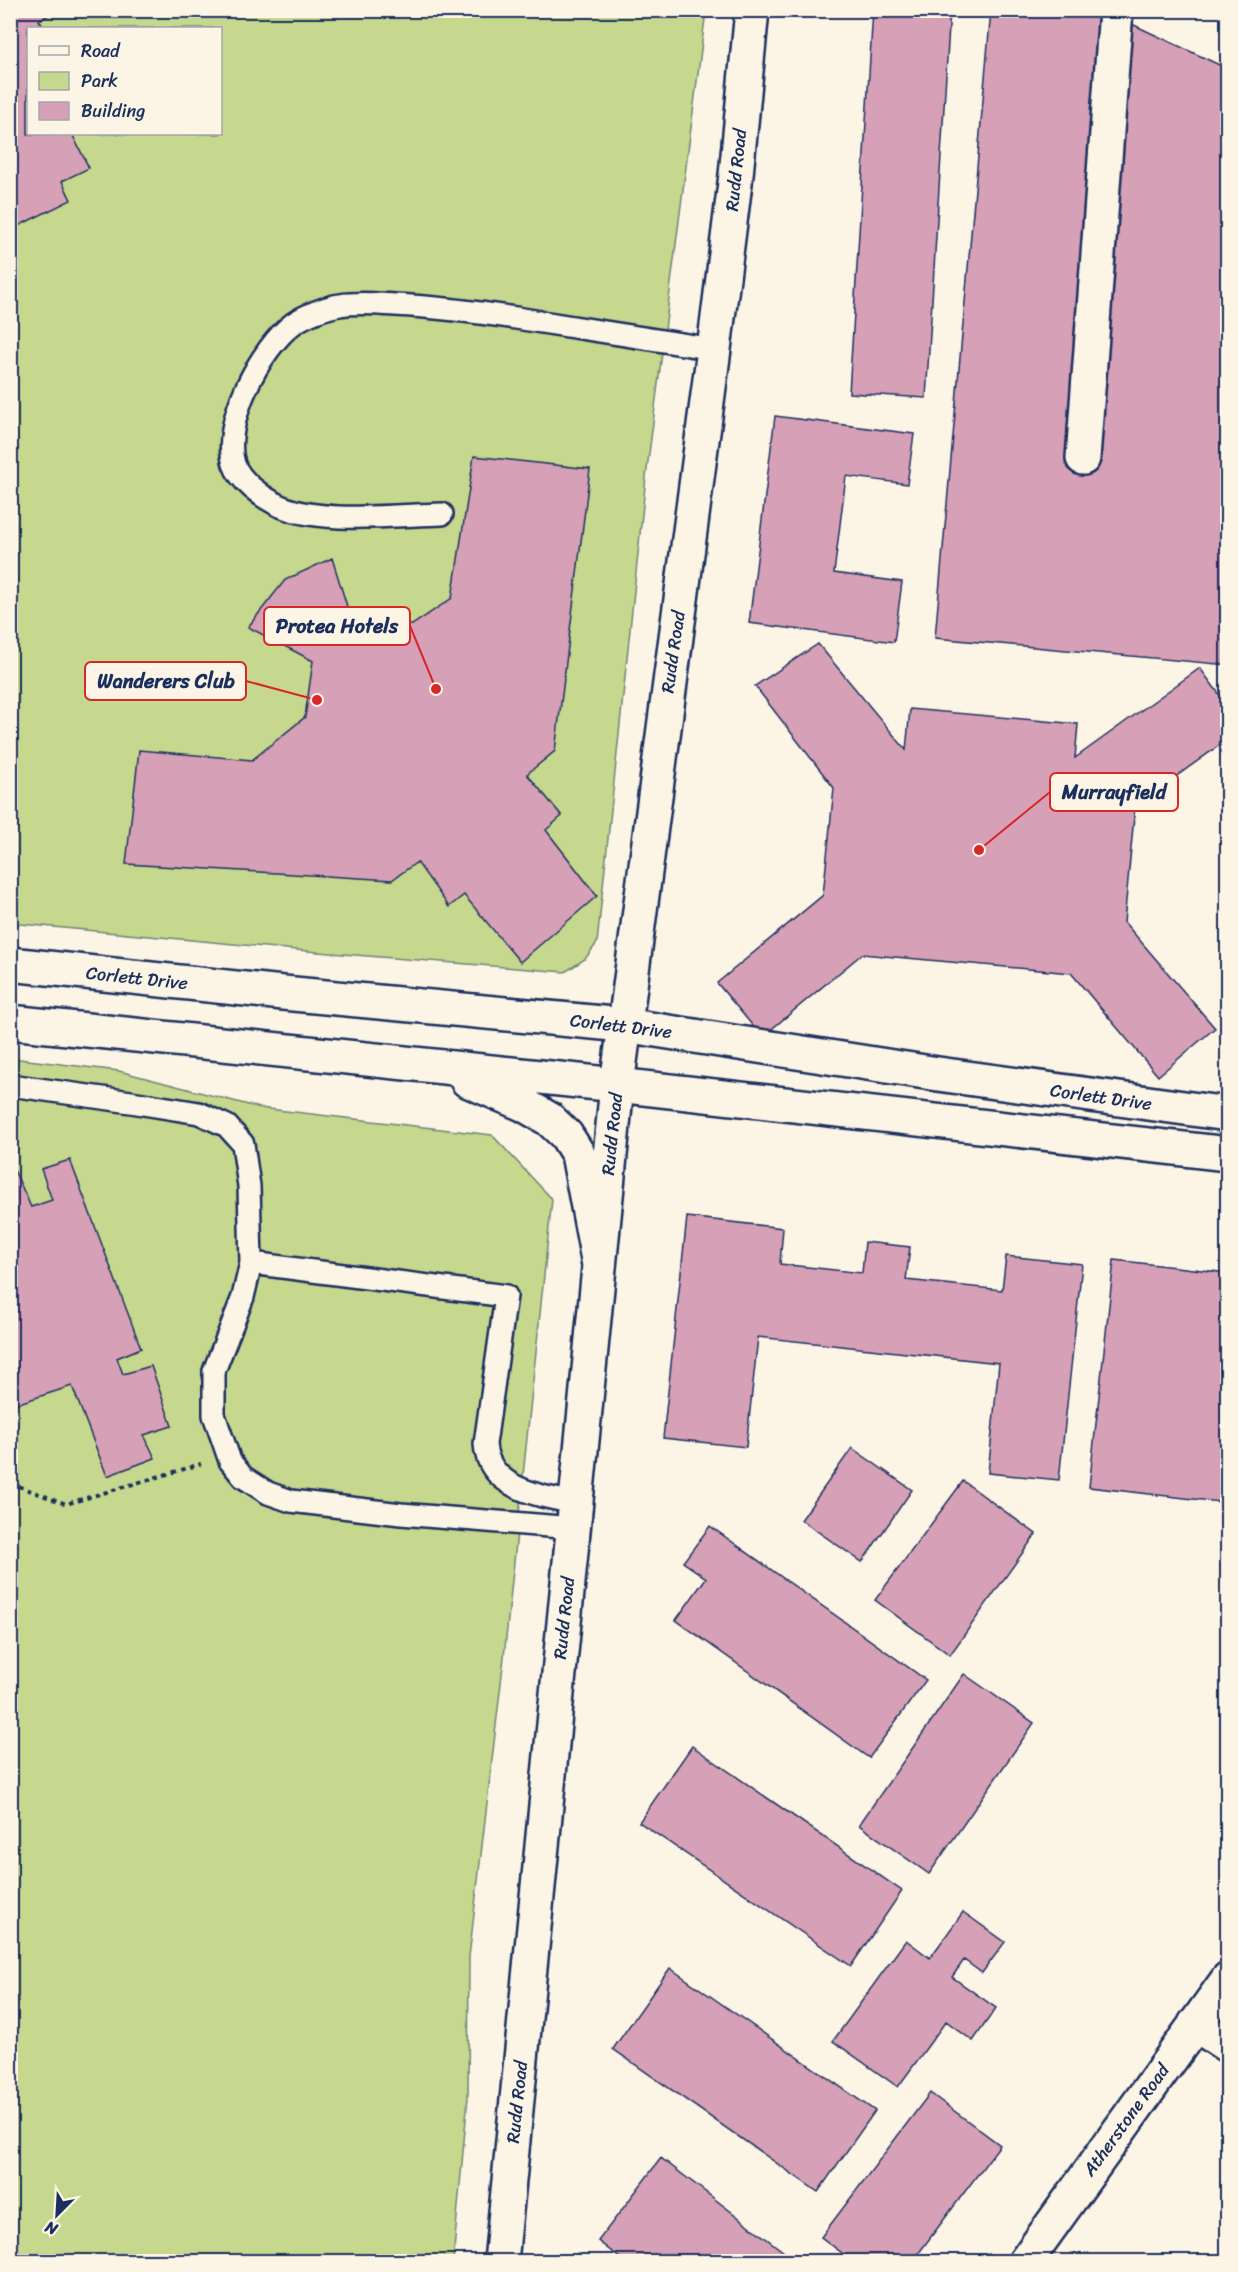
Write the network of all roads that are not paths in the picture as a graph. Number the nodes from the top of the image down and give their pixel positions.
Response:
1 (752, 10) edge
2 (1116, 10) edge
3 (714, 349) junction
4 (1083, 458) dead end
5 (442, 514) dead end
6 (10, 964) edge
7 (10, 1022) edge
8 (624, 1025) junction
9 (410, 1064) junction
10 (10, 1085) edge
11 (618, 1085) junction
12 (1227, 1114) edge
13 (1227, 1154) edge
14 (251, 1263) junction
15 (599, 1265) junction
16 (574, 1515) junction
17 (1227, 1979) edge
18 (1195, 2024) junction
19 (1227, 2046) edge
20 (501, 2262) edge
21 (1025, 2262) edge

1 - 3 street, Rudd Road
2 - 4 street
3 - 5 lane
3 - 8 street, Rudd Road
6 - 8 street, Corlett Drive
7 - 9 street
8 - 11 street, Rudd Road
8 - 12 street, Corlett Drive
9 - 11 street
9 - 15 street
10 - 14 lane
11 - 13 street
11 - 15 street, Rudd Road
14 - 16 lane
14 - 16 lane
15 - 16 street, Rudd Road
16 - 20 street, Rudd Road
17 - 18 street, Atherstone Road
18 - 19 street
18 - 21 street, Atherstone Road

